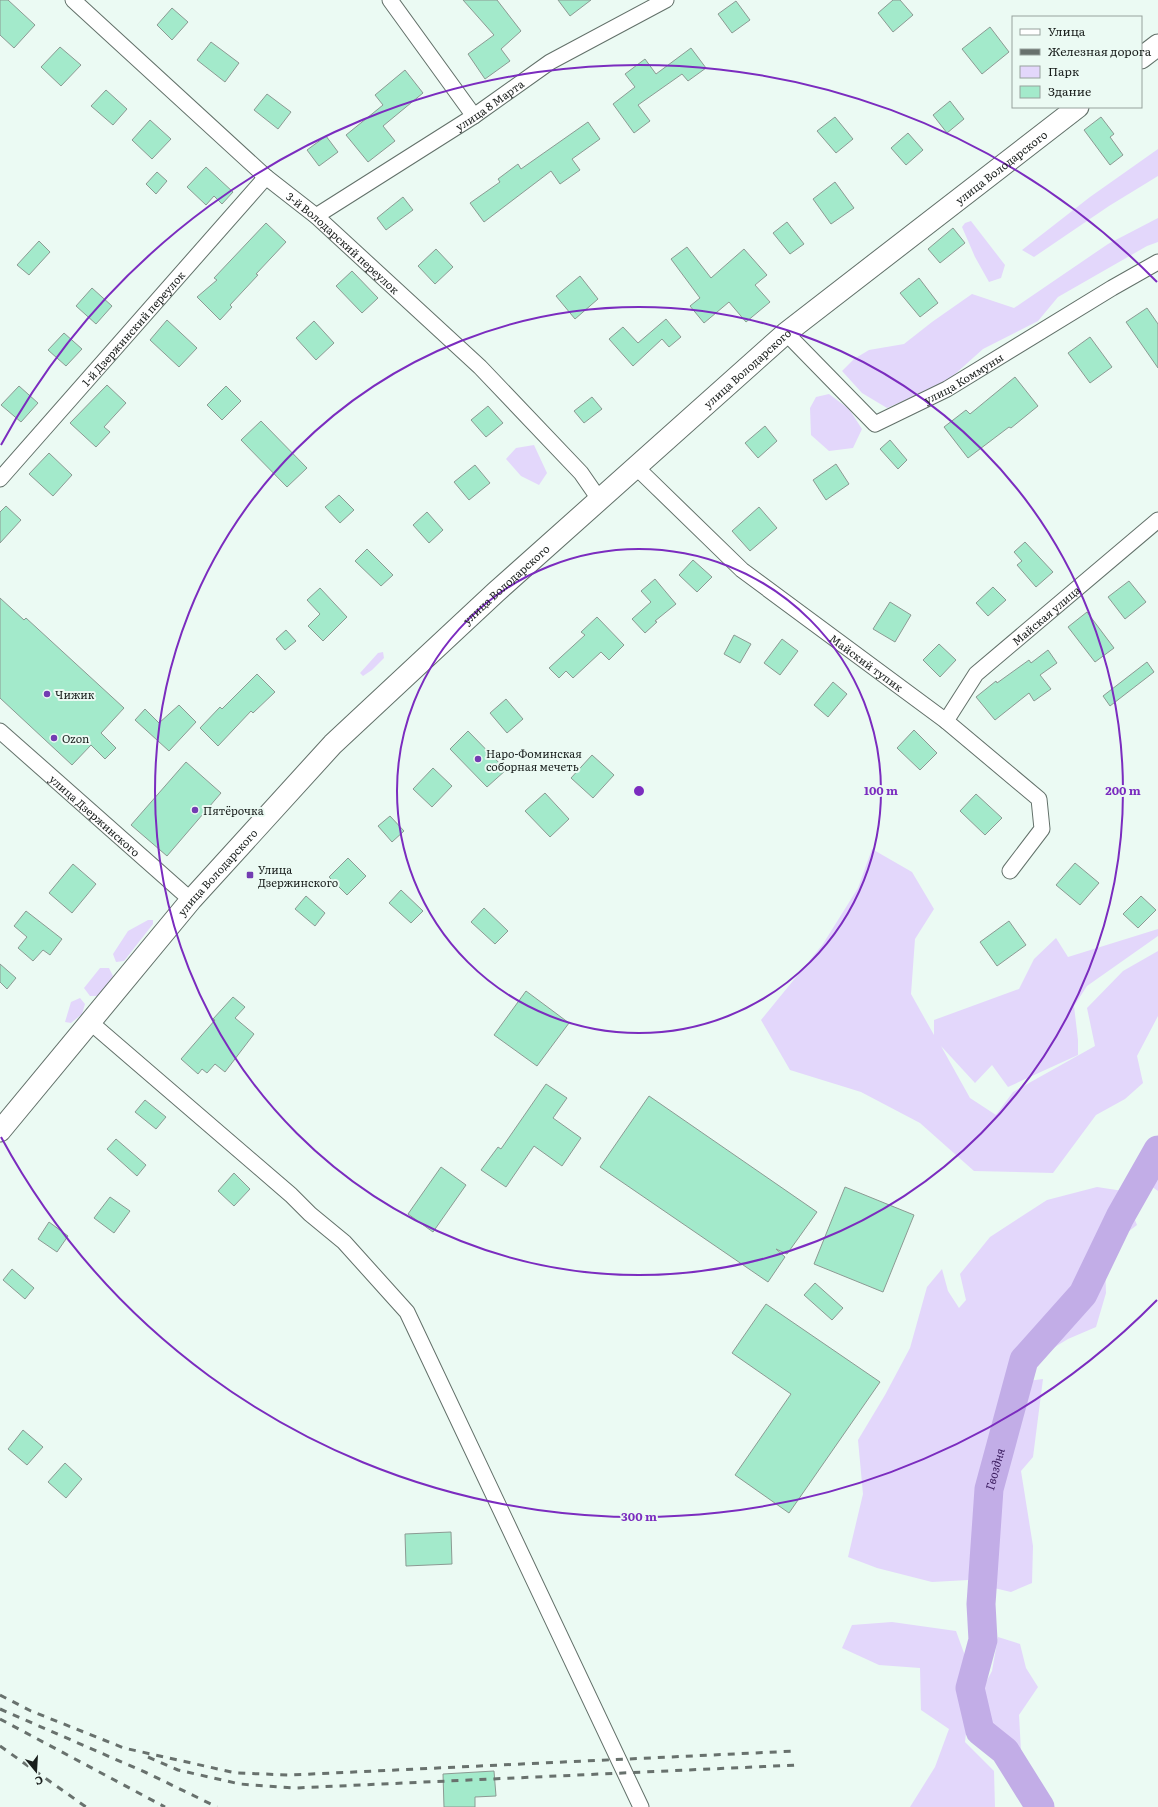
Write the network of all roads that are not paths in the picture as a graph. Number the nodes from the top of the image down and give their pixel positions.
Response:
1 (73, 0) edge
2 (390, 0) edge
3 (666, 0) edge
4 (1158, 45) edge
5 (1142, 57) edge
6 (1077, 108) edge
7 (474, 116) junction
8 (266, 177) junction
9 (316, 216) junction
10 (1158, 262) edge
11 (786, 333) junction
12 (636, 467) junction
13 (0, 479) edge
14 (599, 499) junction
15 (1158, 520) edge
16 (946, 721) junction
17 (0, 731) edge
18 (1010, 871) dead end
19 (191, 900) junction
20 (90, 1022) junction
21 (0, 1131) edge
22 (641, 1807) edge

1 - 8 street, 3-й Володарский переулок
2 - 7 street
3 - 7 street, улица 8 Марта
4 - 5 main road
6 - 11 main road, улица Володарского
7 - 9 street, улица 8 Марта
8 - 9 street, 3-й Володарский переулок
8 - 13 street, 1-й Дзержинский переулок
9 - 14 street, 3-й Володарский переулок
10 - 11 street, улица Коммуны
11 - 12 main road, улица Володарского
12 - 14 main road, улица Володарского
12 - 16 street, Майский тупик
14 - 19 main road, улица Володарского
15 - 16 street, Майская улица
16 - 18 street, Майский тупик
17 - 19 street, улица Дзержинского
19 - 20 main road, улица Володарского
20 - 21 main road, улица Володарского
20 - 22 street

